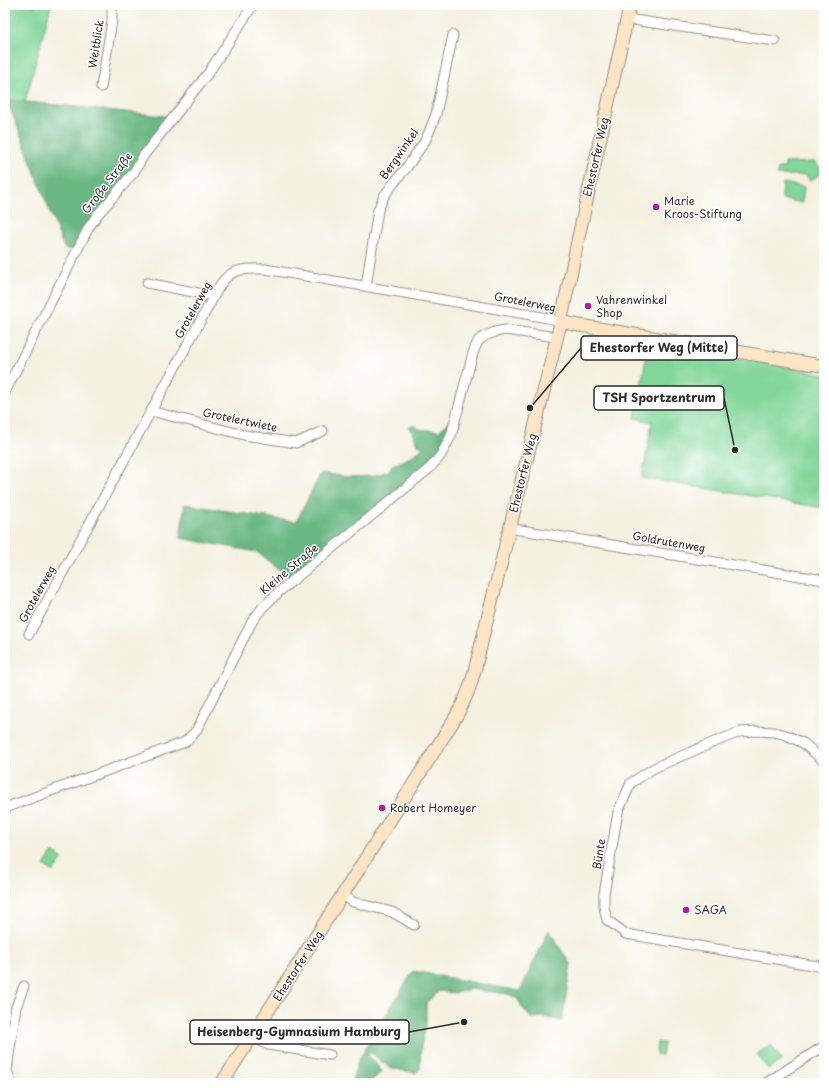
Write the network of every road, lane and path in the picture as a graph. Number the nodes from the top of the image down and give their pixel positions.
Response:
1 (112, 5) edge
2 (253, 5) edge
3 (630, 5) edge
4 (627, 19) junction
5 (453, 36) dead end
6 (775, 41) dead end
7 (101, 86) dead end
8 (147, 283) dead end
9 (366, 286) junction
10 (214, 296) junction
11 (561, 321) junction
12 (557, 337) junction
13 (824, 366) edge
14 (5, 392) edge
15 (151, 411) junction
16 (323, 431) dead end
17 (510, 528) junction
18 (824, 580) edge
19 (29, 634) dead end
20 (824, 761) edge
21 (5, 809) edge
22 (343, 896) junction
23 (414, 925) dead end
24 (824, 967) edge
25 (24, 986) dead end
26 (252, 1036) junction
27 (824, 1046) edge
28 (330, 1055) dead end
29 (11, 1083) edge
30 (222, 1083) edge
31 (766, 1083) edge

1 - 7 street, Weitblick
2 - 14 street, Große Straße
3 - 4 main road, Ehestorfer Weg
4 - 6 street
4 - 11 main road, Ehestorfer Weg
5 - 9 street, Bergwinkel
8 - 10 street
9 - 10 street, Grotelerweg
9 - 11 street, Grotelerweg
10 - 15 street, Grotelerweg
11 - 12 main road, Ehestorfer Weg
11 - 13 main road
12 - 17 main road, Ehestorfer Weg
12 - 21 street, Kleine Straße
15 - 16 street, Grotelertwiete
15 - 19 street, Grotelerweg
17 - 18 street, Goldrutenweg
17 - 22 main road, Ehestorfer Weg
20 - 24 street, Bünte
22 - 23 street
22 - 26 main road, Ehestorfer Weg
25 - 29 street
26 - 28 street
26 - 30 main road, Ehestorfer Weg
27 - 31 street

